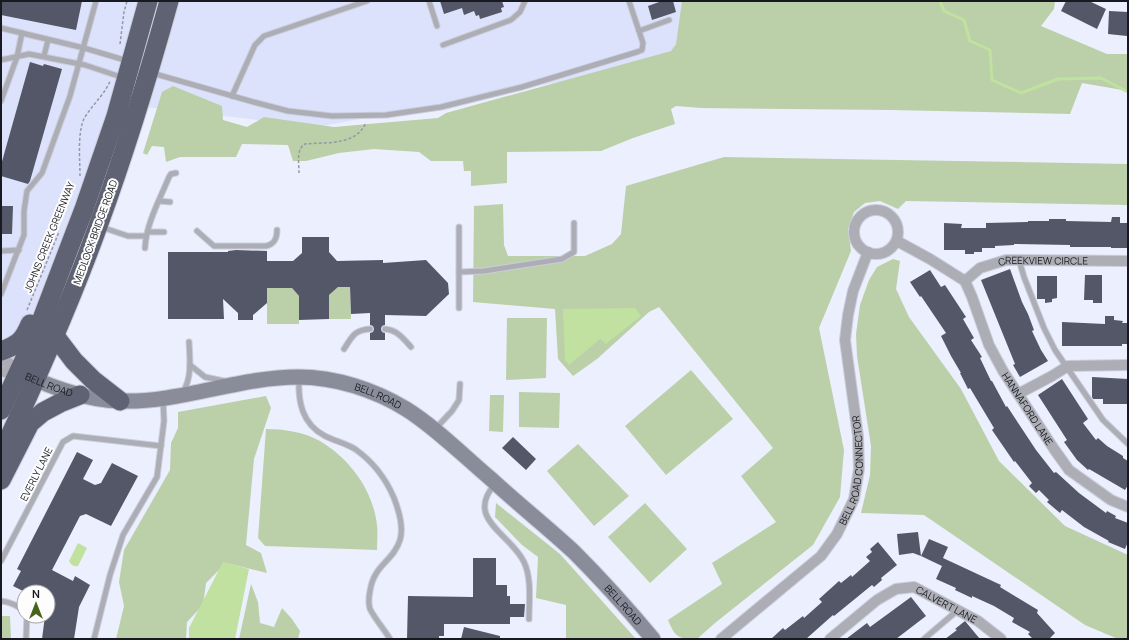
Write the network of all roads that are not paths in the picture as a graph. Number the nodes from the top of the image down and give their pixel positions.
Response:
1 (96, 1) edge
2 (148, 1) edge
3 (169, 1) edge
4 (367, 1) edge
5 (429, 1) edge
6 (525, 1) edge
7 (629, 1) edge
8 (669, 20) dead end
9 (437, 26) dead end
10 (1, 28) edge
11 (639, 31) junction
12 (22, 33) junction
13 (48, 40) junction
14 (443, 45) dead end
15 (84, 48) junction
16 (44, 56) junction
17 (17, 57) junction
18 (1, 60) edge
19 (79, 64) junction
20 (122, 69) junction
21 (149, 72) junction
22 (232, 96) junction
23 (1, 101) edge
24 (176, 173) dead end
25 (159, 201) junction
26 (170, 202) dead end
27 (84, 209) junction
28 (574, 222) dead end
29 (98, 226) junction
30 (459, 227) dead end
31 (277, 230) dead end
32 (198, 231) dead end
33 (164, 232) dead end
34 (147, 234) junction
35 (897, 241) junction
36 (145, 248) dead end
37 (1, 250) edge
38 (19, 250) junction
39 (868, 252) junction
40 (1019, 260) junction
41 (1128, 261) edge
42 (459, 272) junction
43 (965, 281) junction
44 (1, 294) edge
45 (459, 308) dead end
46 (370, 329) dead end
47 (385, 329) dead end
48 (55, 336) junction
49 (189, 342) dead end
50 (411, 347) dead end
51 (344, 349) dead end
52 (1, 351) edge
53 (1, 360) edge
54 (190, 365) junction
55 (1128, 365) edge
56 (1066, 367) junction
57 (10, 371) edge
58 (299, 377) junction
59 (36, 380) junction
60 (238, 384) junction
61 (460, 384) dead end
62 (1018, 394) junction
63 (80, 395) junction
64 (181, 395) junction
65 (163, 398) junction
66 (120, 401) junction
67 (1, 410) edge
68 (434, 430) junction
69 (1128, 444) edge
70 (162, 446) junction
71 (1, 455) edge
72 (1, 480) edge
73 (496, 484) junction
74 (1128, 507) edge
75 (1, 561) edge
76 (1, 601) edge
77 (16, 605) edge
78 (958, 610) junction
79 (529, 619) dead end
80 (27, 624) edge
81 (26, 639) edge
82 (94, 639) edge
83 (390, 639) edge
84 (653, 639) edge
85 (721, 639) edge
86 (830, 639) edge
87 (924, 639) edge
88 (1001, 639) edge

1 - 15 lane
2 - 20 highway, MEDLOCK BRIDGE ROAD
3 - 21 highway, MEDLOCK BRIDGE ROAD
4 - 22 lane
5 - 9 lane
6 - 14 lane
7 - 11 lane
8 - 11 lane
10 - 12 lane
11 - 22 lane
12 - 13 lane
12 - 17 lane
13 - 15 lane
13 - 16 lane
15 - 19 lane
15 - 20 lane
16 - 17 lane
16 - 19 lane
17 - 18 lane
17 - 23 lane
19 - 20 lane
19 - 38 lane
20 - 27 highway, MEDLOCK BRIDGE ROAD
21 - 22 lane
21 - 29 highway, MEDLOCK BRIDGE ROAD
24 - 25 lane
25 - 26 lane
25 - 34 lane
27 - 52 highway
27 - 57 highway, MEDLOCK BRIDGE ROAD
28 - 42 lane
29 - 34 lane
29 - 48 highway, MEDLOCK BRIDGE ROAD
30 - 42 lane
31 - 32 lane
33 - 34 lane
34 - 36 lane
35 - 39 street
35 - 39 street
35 - 43 street
37 - 38 lane
38 - 44 lane
39 - 85 street, BELL ROAD CONNECTOR
40 - 41 street, CREEKVIEW CIRCLE
40 - 43 street, CREEKVIEW CIRCLE
40 - 56 lane
42 - 45 lane
43 - 62 street, HANNAFORD LANE
46 - 51 lane
47 - 50 lane
48 - 59 highway, MEDLOCK BRIDGE ROAD
48 - 66 highway
49 - 54 lane
53 - 57 street
54 - 60 lane
54 - 64 lane
55 - 56 street
56 - 62 street
56 - 69 lane
57 - 59 street, BELL ROAD
57 - 67 highway, MEDLOCK BRIDGE ROAD
58 - 60 street, BELL ROAD
58 - 68 street, BELL ROAD
58 - 83 lane
59 - 63 street, BELL ROAD
59 - 71 highway, MEDLOCK BRIDGE ROAD
60 - 64 street, BELL ROAD
61 - 68 lane
62 - 74 street, HANNAFORD LANE
63 - 66 street, BELL ROAD
63 - 72 highway
64 - 65 street, BELL ROAD
65 - 66 street, BELL ROAD
65 - 70 lane
68 - 73 street, BELL ROAD
70 - 75 lane, EVERLY LANE
70 - 82 lane
73 - 79 lane
73 - 84 street, BELL ROAD
76 - 77 lane
78 - 86 street, CALVERT LANE
78 - 87 lane
78 - 88 street, CALVERT LANE
80 - 81 lane

